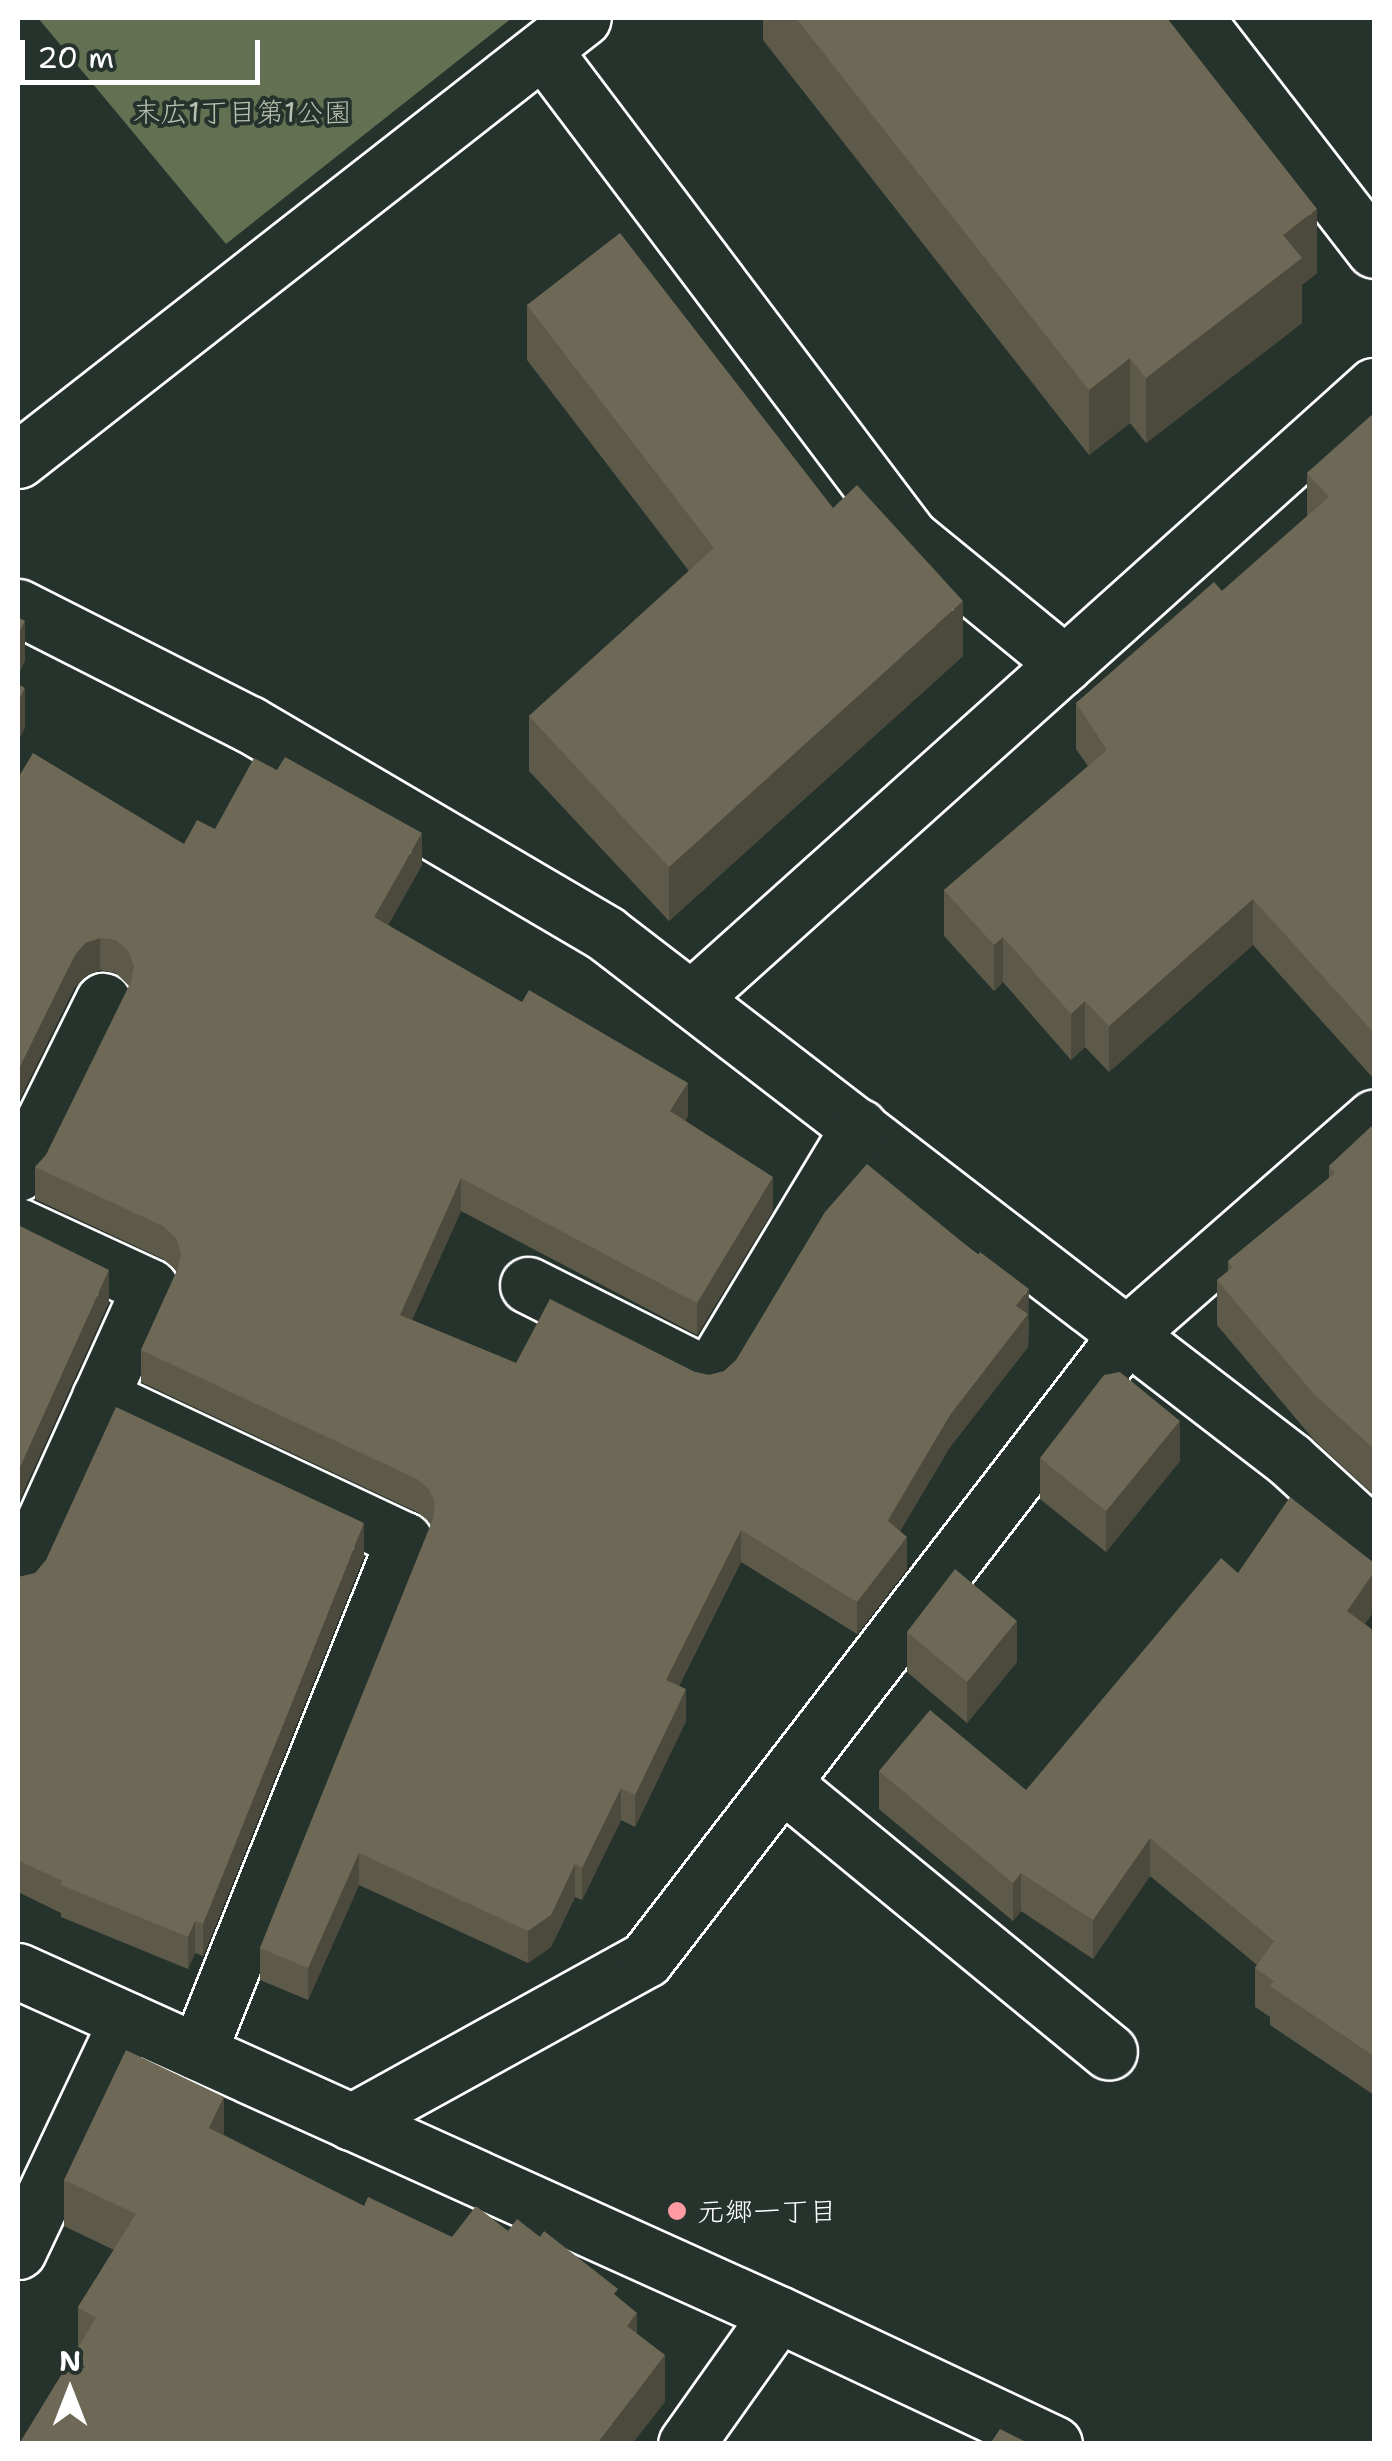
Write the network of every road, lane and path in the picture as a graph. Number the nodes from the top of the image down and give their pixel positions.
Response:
1 (1196, 18) edge
2 (563, 34) edge
3 (1374, 250) edge
4 (1374, 386) edge
5 (18, 460) edge
6 (18, 607) edge
7 (1065, 664) junction
8 (691, 999) junction
9 (103, 1001) dead end
10 (1374, 1118) edge
11 (860, 1127) junction
12 (18, 1172) edge
13 (18, 1226) edge
14 (528, 1285) dead end
15 (1128, 1333) junction
16 (100, 1398) junction
17 (1374, 1537) edge
18 (18, 1579) edge
19 (782, 1783) junction
20 (18, 1971) edge
21 (127, 2020) junction
22 (198, 2052) junction
23 (1109, 2052) dead end
24 (351, 2122) junction
25 (18, 2252) edge
26 (778, 2314) junction
27 (686, 2444) edge
28 (1054, 2444) edge

1 - 3 street
2 - 5 street
2 - 7 street
4 - 7 street
6 - 8 street
7 - 8 street
8 - 11 street
9 - 12 street
10 - 15 street
11 - 14 street
11 - 15 street
13 - 16 street
15 - 17 street
15 - 19 street
16 - 18 street
16 - 22 street
19 - 23 street
19 - 24 street
20 - 21 street
21 - 22 street
21 - 25 street
22 - 24 street
24 - 26 street
26 - 27 street
26 - 28 street

